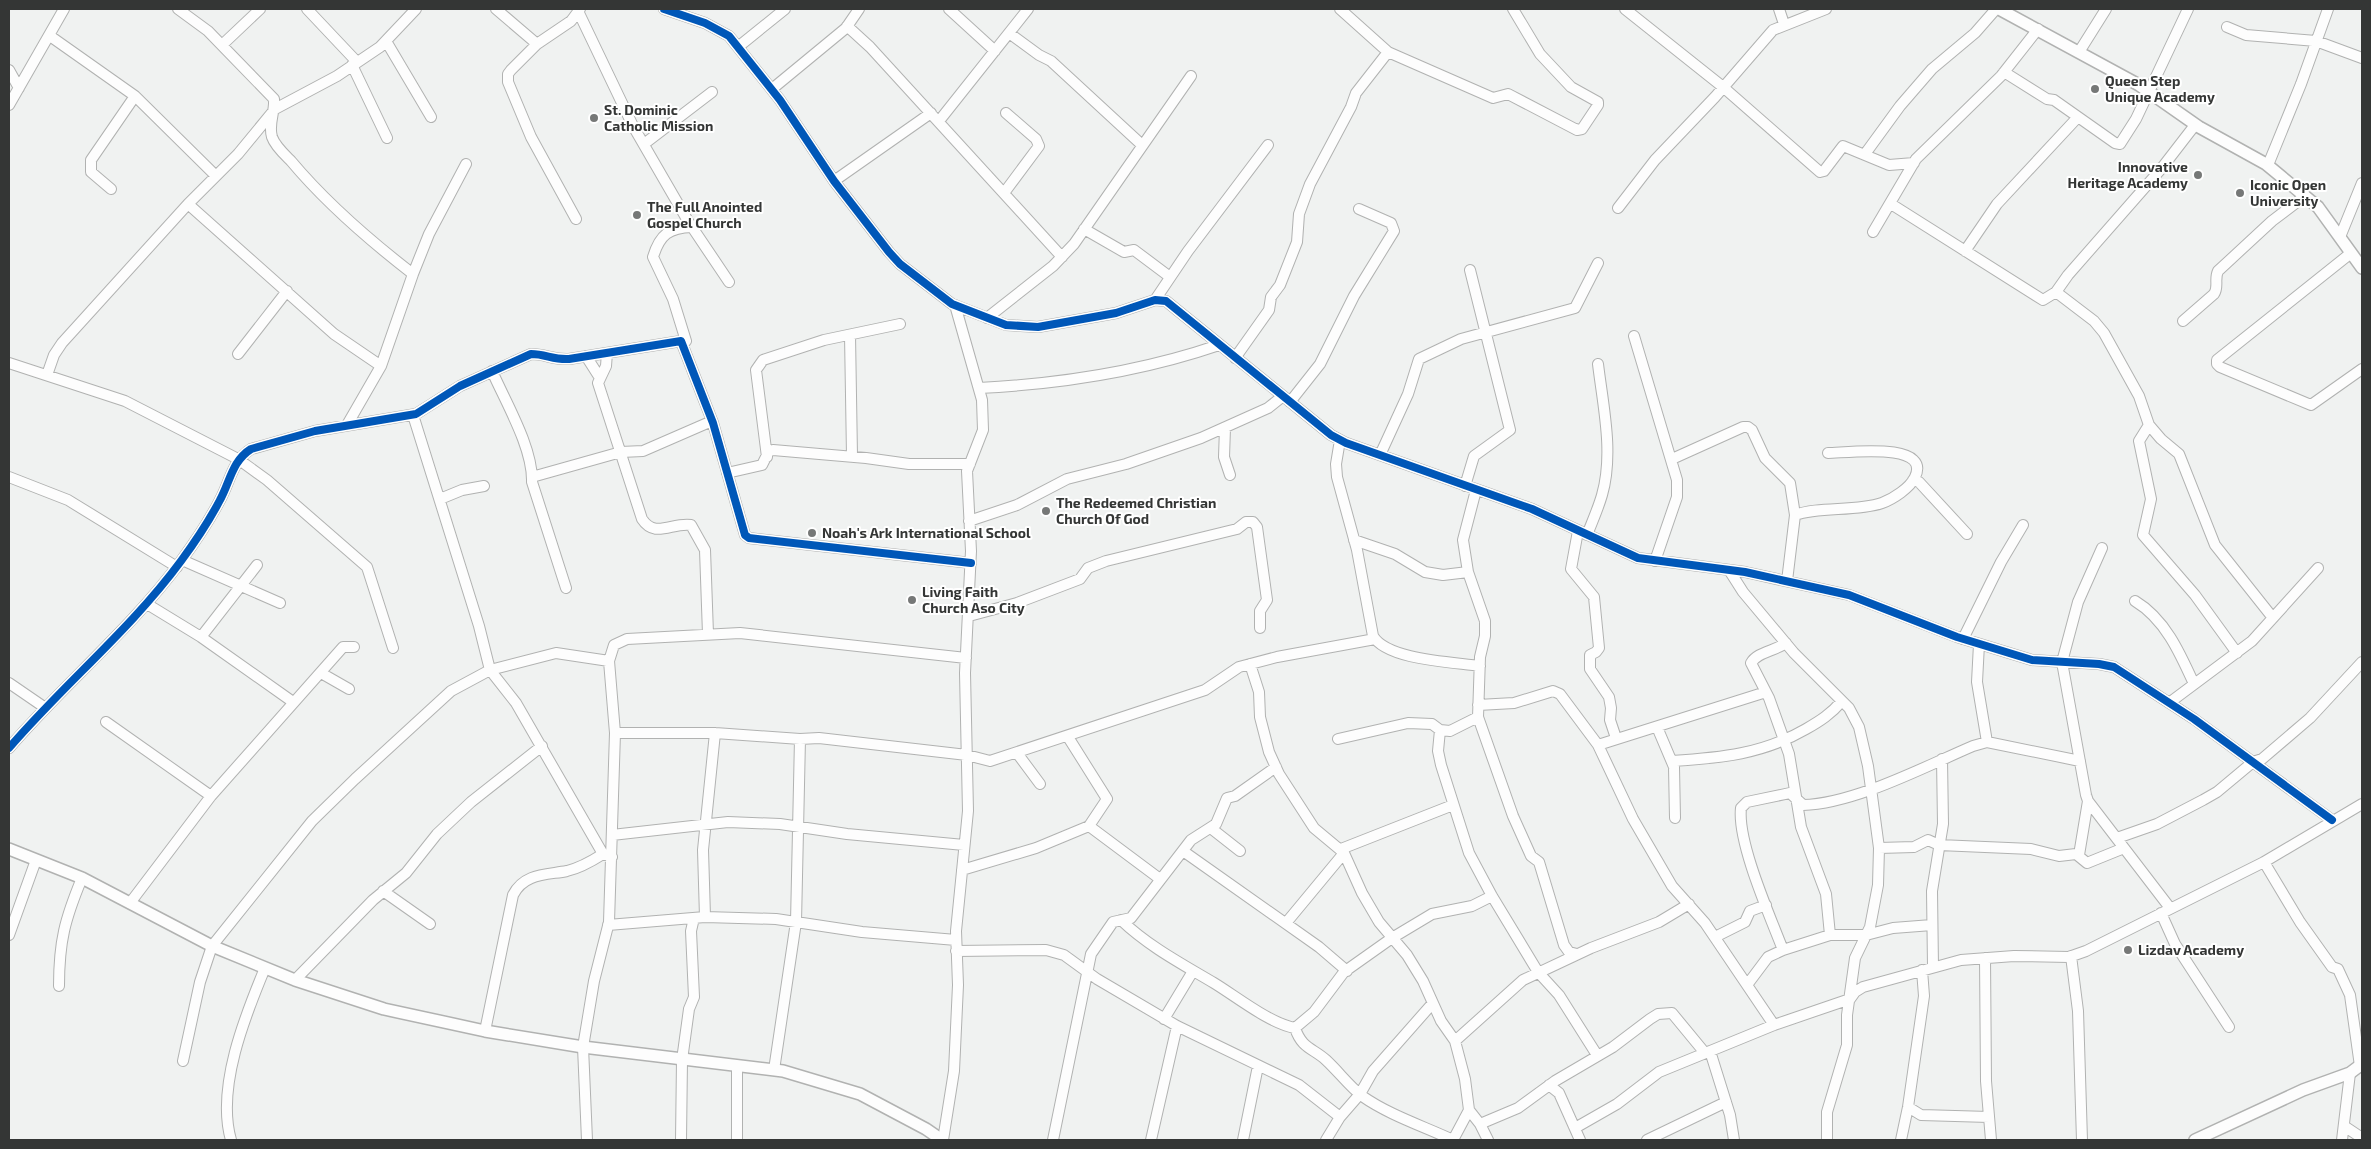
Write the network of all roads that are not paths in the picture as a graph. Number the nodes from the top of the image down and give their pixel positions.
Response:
1 (64, 9) edge
2 (178, 9) edge
3 (260, 9) edge
4 (307, 9) edge
5 (416, 9) edge
6 (496, 9) edge
7 (664, 9) edge
8 (785, 9) edge
9 (860, 9) edge
10 (949, 9) edge
11 (1028, 9) edge
12 (1340, 9) edge
13 (1513, 9) edge
14 (1625, 9) edge
15 (1779, 9) edge
16 (1826, 9) edge
17 (1997, 9) edge
18 (2106, 9) edge
19 (2188, 9) edge
20 (2328, 9) edge
21 (579, 10) edge
22 (1784, 24) junction
23 (847, 26) junction
24 (2227, 27) dead end
25 (2038, 29) junction
26 (1009, 32) junction
27 (50, 36) junction
28 (386, 41) junction
29 (2316, 41) junction
30 (537, 44) junction
31 (222, 45) junction
32 (738, 47) junction
33 (995, 51) junction
34 (1388, 52) junction
35 (2079, 52) junction
36 (2362, 58) edge
37 (355, 64) junction
38 (9, 70) edge
39 (2004, 72) junction
40 (1191, 76) dead end
41 (1723, 87) junction
42 (19, 88) junction
43 (772, 89) junction
44 (2148, 91) junction
45 (712, 92) dead end
46 (135, 96) junction
47 (9, 105) edge
48 (275, 109) junction
49 (931, 113) junction
50 (1006, 113) dead end
51 (2078, 116) junction
52 (431, 117) dead end
53 (939, 121) junction
54 (2195, 125) junction
55 (387, 138) dead end
56 (644, 144) junction
57 (1268, 144) dead end
58 (1142, 145) junction
59 (1865, 154) junction
60 (1914, 162) junction
61 (466, 164) dead end
62 (1892, 165) junction
63 (2268, 165) junction
64 (215, 175) junction
65 (834, 181) junction
66 (1904, 181) junction
67 (2362, 183) edge
68 (111, 189) dead end
69 (1004, 193) junction
70 (2306, 196) junction
71 (188, 204) junction
72 (1891, 204) junction
73 (1618, 208) dead end
74 (1359, 209) dead end
75 (576, 218) dead end
76 (692, 227) junction
77 (1084, 229) junction
78 (1873, 232) dead end
79 (2340, 238) junction
80 (1965, 251) junction
81 (2352, 253) junction
82 (1062, 257) junction
83 (1598, 262) dead end
84 (2362, 268) edge
85 (1470, 270) dead end
86 (413, 274) junction
87 (1170, 277) junction
88 (729, 282) dead end
89 (286, 291) junction
90 (2056, 292) junction
91 (1155, 300) junction
92 (955, 305) junction
93 (987, 318) junction
94 (2183, 322) dead end
95 (900, 324) dead end
96 (1486, 333) junction
97 (850, 335) junction
98 (1634, 336) dead end
99 (683, 344) junction
100 (1218, 345) junction
101 (607, 353) junction
102 (238, 354) dead end
103 (586, 356) junction
104 (1235, 358) junction
105 (9, 363) edge
106 (1598, 364) dead end
107 (381, 366) junction
108 (2362, 369) edge
109 (492, 372) junction
110 (47, 375) junction
111 (600, 378) junction
112 (979, 388) junction
113 (1286, 399) junction
114 (413, 415) junction
115 (712, 421) junction
116 (347, 425) junction
117 (2148, 425) junction
118 (1225, 428) junction
119 (1340, 440) junction
120 (621, 452) junction
121 (1828, 454) dead end
122 (767, 456) junction
123 (852, 456) junction
124 (1380, 456) junction
125 (238, 459) junction
126 (1672, 459) junction
127 (970, 464) junction
128 (727, 473) junction
129 (1230, 475) dead end
130 (9, 477) edge
131 (532, 477) junction
132 (1913, 480) junction
133 (484, 486) dead end
134 (1465, 486) junction
135 (1476, 490) junction
136 (440, 499) junction
137 (1796, 515) junction
138 (969, 521) junction
139 (2023, 525) dead end
140 (1582, 533) junction
141 (1967, 534) dead end
142 (1354, 540) junction
143 (2102, 548) dead end
144 (1655, 560) junction
145 (179, 563) junction
146 (971, 563) junction
147 (257, 565) dead end
148 (2318, 568) dead end
149 (1729, 570) junction
150 (1468, 572) junction
151 (1787, 582) junction
152 (242, 586) junction
153 (566, 588) dead end
154 (2135, 601) dead end
155 (280, 603) dead end
156 (147, 604) junction
157 (969, 616) junction
158 (2273, 618) junction
159 (1260, 628) dead end
160 (708, 634) junction
161 (201, 637) junction
162 (1375, 639) junction
163 (1963, 639) junction
164 (1786, 643) junction
165 (1979, 644) junction
166 (354, 647) dead end
167 (393, 648) dead end
168 (2237, 652) junction
169 (966, 658) junction
170 (609, 661) junction
171 (2062, 662) junction
172 (2362, 662) edge
173 (1250, 664) junction
174 (1480, 666) junction
175 (490, 670) junction
176 (321, 673) junction
177 (9, 683) edge
178 (2194, 684) junction
179 (350, 689) dead end
180 (1766, 692) junction
181 (1842, 701) junction
182 (294, 702) junction
183 (2169, 703) junction
184 (1478, 706) junction
185 (44, 707) junction
186 (1478, 718) junction
187 (106, 722) dead end
188 (1656, 727) junction
189 (1440, 730) junction
190 (615, 733) junction
191 (715, 734) junction
192 (1068, 737) junction
193 (1616, 738) junction
194 (800, 739) junction
195 (1338, 739) dead end
196 (1784, 742) junction
197 (1987, 742) junction
198 (1598, 744) junction
199 (542, 746) junction
200 (9, 748) edge
201 (1017, 754) junction
202 (967, 755) junction
203 (1942, 759) junction
204 (1672, 761) junction
205 (2080, 761) junction
206 (2253, 762) junction
207 (1276, 767) junction
208 (1040, 784) dead end
209 (1871, 788) junction
210 (211, 796) junction
211 (2088, 801) junction
212 (1799, 802) junction
213 (1453, 804) junction
214 (2362, 804) edge
215 (1676, 818) dead end
216 (2332, 820) junction
217 (704, 824) junction
218 (1089, 826) junction
219 (797, 827) junction
220 (1212, 829) junction
221 (612, 835) junction
222 (2117, 838) junction
223 (964, 845) junction
224 (1938, 845) junction
225 (9, 848) edge
226 (1879, 848) junction
227 (2124, 848) junction
228 (1183, 851) junction
229 (1240, 851) dead end
230 (1343, 851) junction
231 (2079, 855) junction
232 (607, 856) junction
233 (36, 860) junction
234 (2264, 862) junction
235 (962, 870) junction
236 (82, 878) junction
237 (1160, 879) junction
238 (384, 891) junction
239 (1492, 896) junction
240 (130, 903) junction
241 (1689, 904) junction
242 (1766, 905) junction
243 (2166, 911) junction
244 (699, 918) junction
245 (1121, 920) junction
246 (796, 922) junction
247 (1286, 923) junction
248 (430, 924) dead end
249 (608, 925) junction
250 (1932, 925) junction
251 (9, 935) edge
252 (1830, 935) junction
253 (1866, 935) junction
254 (1714, 937) junction
255 (1392, 938) junction
256 (956, 940) junction
257 (1564, 945) junction
258 (212, 946) junction
259 (1783, 950) junction
260 (956, 951) junction
261 (1091, 954) junction
262 (1577, 954) junction
263 (2071, 956) junction
264 (1985, 958) junction
265 (1074, 960) junction
266 (1556, 964) junction
267 (1933, 967) junction
268 (265, 968) junction
269 (1347, 970) junction
270 (1922, 970) junction
271 (1193, 971) junction
272 (1538, 972) junction
273 (1088, 973) junction
274 (295, 980) junction
275 (1747, 985) junction
276 (59, 986) dead end
277 (1850, 999) junction
278 (1432, 1004) junction
279 (1164, 1019) junction
280 (1177, 1026) junction
281 (1774, 1026) junction
282 (2229, 1027) dead end
283 (1295, 1028) junction
284 (486, 1031) junction
285 (1455, 1041) junction
286 (583, 1047) junction
287 (1707, 1052) junction
288 (1597, 1055) junction
289 (682, 1060) junction
290 (184, 1061) dead end
291 (1258, 1066) junction
292 (737, 1067) junction
293 (2358, 1067) edge
294 (774, 1070) junction
295 (1561, 1078) junction
296 (1550, 1085) junction
297 (1559, 1093) junction
298 (1360, 1094) junction
299 (1726, 1102) junction
300 (1908, 1107) junction
301 (1469, 1110) junction
302 (1340, 1117) junction
303 (1989, 1117) junction
304 (1480, 1124) junction
305 (2344, 1126) junction
306 (1575, 1128) junction
307 (2362, 1138) edge
308 (231, 1140) edge
309 (587, 1140) edge
310 (681, 1140) edge
311 (737, 1140) edge
312 (943, 1140) edge
313 (1053, 1140) edge
314 (1150, 1140) edge
315 (1243, 1140) edge
316 (1326, 1140) edge
317 (1453, 1140) edge
318 (1488, 1140) edge
319 (1580, 1140) edge
320 (1647, 1140) edge
321 (1734, 1140) edge
322 (1827, 1140) edge
323 (1901, 1140) edge
324 (1991, 1140) edge
325 (2082, 1140) edge
326 (2195, 1140) edge
327 (2342, 1140) edge

1 - 27 street
2 - 31 street
3 - 31 street
4 - 37 street
5 - 28 street
6 - 30 street
7 - 32 street
8 - 32 street
9 - 23 street
10 - 33 street
11 - 26 street
12 - 34 street
13 - 34 street
14 - 41 street
15 - 22 street
16 - 22 street
17 - 25 street
17 - 59 street
18 - 35 street
19 - 44 street
20 - 29 street
21 - 30 street
21 - 56 street
22 - 41 street
23 - 43 street
23 - 49 street
24 - 29 street
25 - 35 street
25 - 39 street
26 - 33 street
26 - 58 street
27 - 42 street
27 - 46 street
28 - 37 street
28 - 52 street
29 - 36 street
29 - 63 street
30 - 75 street
31 - 48 street
32 - 43 street
33 - 53 street
34 - 104 street
35 - 44 street
37 - 48 street
37 - 55 street
38 - 42 street
39 - 51 street
39 - 60 street
40 - 58 street
41 - 59 street
41 - 73 street
42 - 47 street
43 - 65 street
44 - 51 street
44 - 54 street
45 - 56 street
46 - 64 street
46 - 68 street
48 - 64 street
48 - 86 street
49 - 53 street
49 - 65 street
50 - 69 street
51 - 80 street
53 - 69 street
54 - 63 street
54 - 90 street
56 - 76 street
57 - 87 street
58 - 77 street
59 - 62 street
60 - 62 street
60 - 66 street
61 - 86 street
62 - 66 street
63 - 70 street
64 - 71 street
65 - 92 street
66 - 72 street
67 - 79 street
69 - 82 street
70 - 79 street
70 - 94 street
71 - 89 street
71 - 110 street
72 - 78 street
72 - 80 street
74 - 113 street
76 - 88 street
76 - 99 street
77 - 82 street
77 - 87 street
79 - 81 street
80 - 90 street
81 - 84 street
81 - 108 street
82 - 93 street
83 - 96 street
85 - 96 street
86 - 107 street
87 - 91 street
89 - 102 street
89 - 107 street
90 - 117 street
91 - 93 street
91 - 100 street
92 - 93 street
92 - 112 street
95 - 97 street
96 - 124 street
96 - 134 street
97 - 122 street
97 - 123 street
98 - 126 street
99 - 101 street
99 - 115 street
100 - 104 street
100 - 112 street
101 - 103 street
101 - 111 street
103 - 109 street
103 - 111 street
104 - 113 street
105 - 110 street
106 - 140 street
107 - 116 street
109 - 114 street
109 - 131 street
110 - 125 street
111 - 120 street
112 - 127 street
113 - 118 street
113 - 119 street
114 - 116 street
114 - 136 street
115 - 120 street
115 - 128 street
116 - 125 street
117 - 158 street
117 - 168 street
118 - 129 street
118 - 138 street
119 - 124 street
119 - 142 street
120 - 131 street
120 - 160 street
121 - 132 street
122 - 123 street
122 - 128 street
123 - 127 street
124 - 134 street
125 - 145 street
125 - 167 street
126 - 137 street
126 - 144 street
127 - 138 street
128 - 146 street
130 - 145 street
131 - 153 street
132 - 137 street
132 - 141 street
133 - 136 street
134 - 135 street
135 - 140 street
135 - 150 street
136 - 175 street
137 - 151 street
138 - 146 street
139 - 163 street
140 - 144 street
140 - 193 street
142 - 150 street
142 - 162 street
143 - 171 street
144 - 149 street
145 - 152 street
145 - 156 street
146 - 157 street
147 - 152 street
148 - 158 street
149 - 151 street
149 - 164 street
150 - 174 street
151 - 163 street
152 - 155 street
152 - 161 street
154 - 178 street
156 - 161 street
156 - 185 street
157 - 159 street
157 - 169 street
158 - 168 street
160 - 169 street
160 - 170 street
161 - 182 street
162 - 173 street
162 - 174 street
163 - 165 street
164 - 180 street
164 - 181 street
165 - 171 street
165 - 197 street
166 - 176 street
168 - 178 street
169 - 202 street
170 - 175 street
170 - 190 street
171 - 183 street
171 - 205 street
172 - 206 street
173 - 192 street
173 - 207 street
174 - 184 street
175 - 199 street
175 - 258 street
176 - 179 street
176 - 182 street
177 - 185 street
178 - 183 street
180 - 188 street
180 - 196 street
181 - 196 street
181 - 209 street
182 - 210 street
183 - 206 street
184 - 186 street
184 - 198 street
185 - 200 street
186 - 189 street
186 - 257 street
187 - 210 street
188 - 193 street
188 - 204 street
189 - 195 street
189 - 213 street
190 - 191 street
190 - 221 street
191 - 194 street
191 - 217 street
192 - 201 street
192 - 218 street
193 - 198 street
194 - 202 street
194 - 219 street
196 - 204 street
196 - 212 street
197 - 203 street
197 - 205 street
198 - 241 street
199 - 232 street
199 - 238 street
201 - 202 street
201 - 208 street
202 - 223 street
203 - 209 street
203 - 224 street
204 - 215 street
205 - 211 street
206 - 216 street
206 - 222 street
207 - 220 street
207 - 230 street
209 - 212 street
209 - 226 street
210 - 240 street
211 - 222 street
211 - 231 street
212 - 242 street
212 - 252 street
213 - 230 street
213 - 239 street
214 - 216 street
216 - 234 street
217 - 219 street
217 - 221 street
217 - 244 street
218 - 235 street
218 - 237 street
219 - 223 street
219 - 246 street
220 - 228 street
220 - 229 street
221 - 232 street
222 - 227 street
223 - 235 street
224 - 226 street
224 - 231 street
224 - 250 street
225 - 233 street
226 - 253 street
227 - 231 street
227 - 243 street
228 - 237 street
228 - 247 street
230 - 247 street
230 - 255 street
232 - 249 street
232 - 284 street
233 - 236 street
233 - 251 street
234 - 243 street
234 - 293 street
235 - 256 street
236 - 240 street
236 - 276 street
237 - 245 street
238 - 248 street
238 - 274 street
239 - 255 street
239 - 272 street
240 - 258 street
241 - 254 street
241 - 262 street
242 - 254 street
242 - 259 street
243 - 263 street
243 - 282 street
244 - 246 street
244 - 249 street
244 - 289 street
245 - 261 street
245 - 271 street
246 - 256 street
246 - 294 street
247 - 269 street
249 - 286 street
250 - 253 street
250 - 267 street
252 - 253 street
252 - 259 street
253 - 277 street
254 - 275 street
255 - 269 street
255 - 278 street
256 - 260 street
257 - 262 street
257 - 266 street
258 - 268 street
258 - 290 street
259 - 275 street
260 - 265 street
260 - 312 street
261 - 265 street
261 - 273 street
262 - 266 street
263 - 264 street
263 - 325 street
264 - 267 street
264 - 303 street
265 - 273 street
266 - 272 street
267 - 270 street
268 - 274 street
268 - 308 street
269 - 283 street
270 - 277 street
270 - 300 street
271 - 279 street
271 - 283 street
272 - 285 street
272 - 288 street
273 - 279 street
273 - 313 street
274 - 284 street
275 - 281 street
277 - 281 street
277 - 322 street
278 - 285 street
278 - 298 street
279 - 280 street
280 - 291 street
280 - 314 street
281 - 287 street
283 - 298 street
284 - 286 street
285 - 301 street
286 - 289 street
286 - 309 street
287 - 288 street
287 - 299 street
287 - 306 street
288 - 295 street
289 - 292 street
289 - 310 street
291 - 302 street
291 - 315 street
292 - 294 street
292 - 311 street
293 - 305 street
293 - 326 street
294 - 312 street
295 - 296 street
295 - 297 street
296 - 297 street
296 - 304 street
297 - 306 street
298 - 302 street
298 - 317 street
299 - 320 street
299 - 321 street
300 - 303 street
300 - 323 street
301 - 304 street
301 - 317 street
302 - 316 street
303 - 324 street
304 - 318 street
305 - 307 street
305 - 327 street
306 - 319 street

